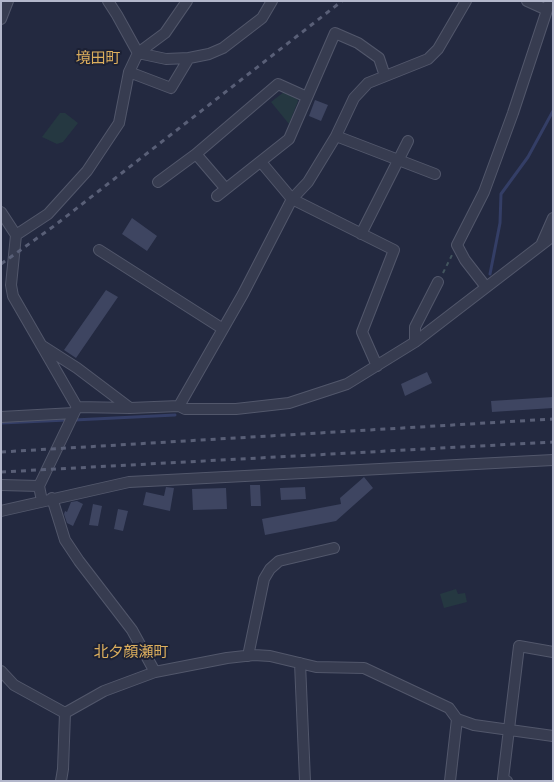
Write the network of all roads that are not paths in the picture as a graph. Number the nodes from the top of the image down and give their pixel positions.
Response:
1 (8, 1) edge
2 (108, 1) edge
3 (187, 1) edge
4 (272, 1) edge
5 (466, 1) edge
6 (527, 1) edge
7 (548, 6) edge
8 (1, 19) edge
9 (138, 53) junction
10 (189, 58) junction
11 (129, 72) junction
12 (385, 76) junction
13 (307, 97) junction
14 (336, 136) junction
15 (408, 141) dead end
16 (196, 154) junction
17 (397, 160) junction
18 (261, 162) junction
19 (435, 174) dead end
20 (158, 182) dead end
21 (226, 189) junction
22 (217, 196) dead end
23 (292, 199) junction
24 (1, 212) edge
25 (553, 218) edge
26 (361, 234) junction
27 (16, 235) junction
28 (553, 236) edge
29 (542, 244) junction
30 (99, 250) dead end
31 (438, 282) road end
32 (486, 287) junction
33 (223, 329) junction
34 (415, 342) junction
35 (40, 344) junction
36 (377, 366) junction
37 (179, 406) junction
38 (130, 408) junction
39 (75, 410) junction
40 (1, 417) edge
41 (553, 460) edge
42 (1, 485) edge
43 (39, 486) junction
44 (52, 498) junction
45 (42, 501) junction
46 (1, 511) edge
47 (334, 548) dead end
48 (553, 652) edge
49 (248, 656) junction
50 (300, 663) junction
51 (1, 671) edge
52 (156, 672) junction
53 (65, 713) junction
54 (457, 719) junction
55 (508, 730) junction
56 (553, 736) edge
57 (61, 781) edge
58 (305, 781) edge
59 (450, 781) edge
60 (507, 781) edge

1 - 8 street
2 - 9 street
3 - 9 street
4 - 10 street
5 - 12 street
6 - 7 street
7 - 32 street
9 - 10 street
9 - 11 street
10 - 11 street
11 - 27 street
12 - 13 street
12 - 14 street
13 - 16 street
13 - 18 street
14 - 17 street
14 - 23 street
15 - 17 street
16 - 20 street
16 - 21 street
17 - 19 street
17 - 26 street
18 - 21 street
18 - 23 street
21 - 22 street
23 - 26 street
23 - 33 street
24 - 27 street
25 - 29 street
26 - 36 street
27 - 35 street
28 - 29 street
29 - 32 street
30 - 33 street
31 - 34 street
32 - 34 street
33 - 37 street
34 - 36 street
35 - 38 street
35 - 39 street
36 - 37 street
37 - 38 street
38 - 39 street
39 - 40 street
39 - 43 street
41 - 44 street
42 - 43 street
43 - 45 street
44 - 45 street
44 - 52 street
45 - 46 street
47 - 49 street
48 - 55 street
49 - 50 street
49 - 52 street
50 - 54 street
50 - 58 street
51 - 53 street
52 - 53 street
53 - 57 street
54 - 55 street
54 - 59 street
55 - 56 street
55 - 60 street

